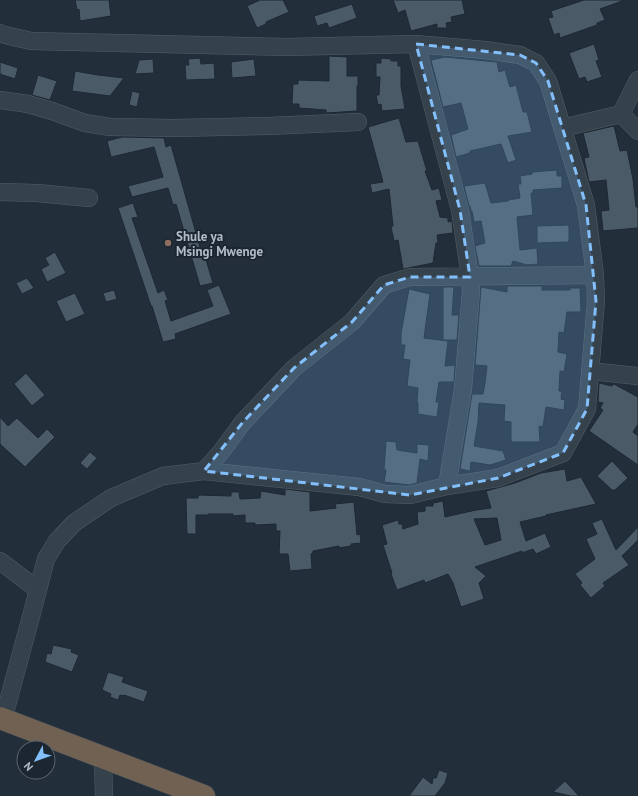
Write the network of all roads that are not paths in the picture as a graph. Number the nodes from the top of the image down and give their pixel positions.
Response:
1 (0, 32) edge
2 (416, 44) junction
3 (638, 80) edge
4 (0, 100) edge
5 (621, 114) junction
6 (358, 122) dead end
7 (562, 128) junction
8 (638, 131) edge
9 (0, 192) edge
10 (89, 198) dead end
11 (595, 275) junction
12 (470, 277) junction
13 (590, 371) junction
14 (638, 376) edge
15 (204, 471) junction
16 (448, 486) junction
17 (0, 562) edge
18 (38, 590) junction
19 (2, 719) edge
20 (104, 758) junction
21 (104, 796) edge
22 (204, 796) edge

1 - 2 street
2 - 7 street
2 - 12 street
3 - 5 street
4 - 6 street
5 - 7 street
5 - 8 street
7 - 11 street
9 - 10 street
11 - 12 street
11 - 13 street
12 - 15 street
12 - 16 street
13 - 14 street
13 - 16 street
15 - 16 street
15 - 18 street
17 - 18 street
18 - 19 street
19 - 20 highway
20 - 21 street
20 - 22 highway

